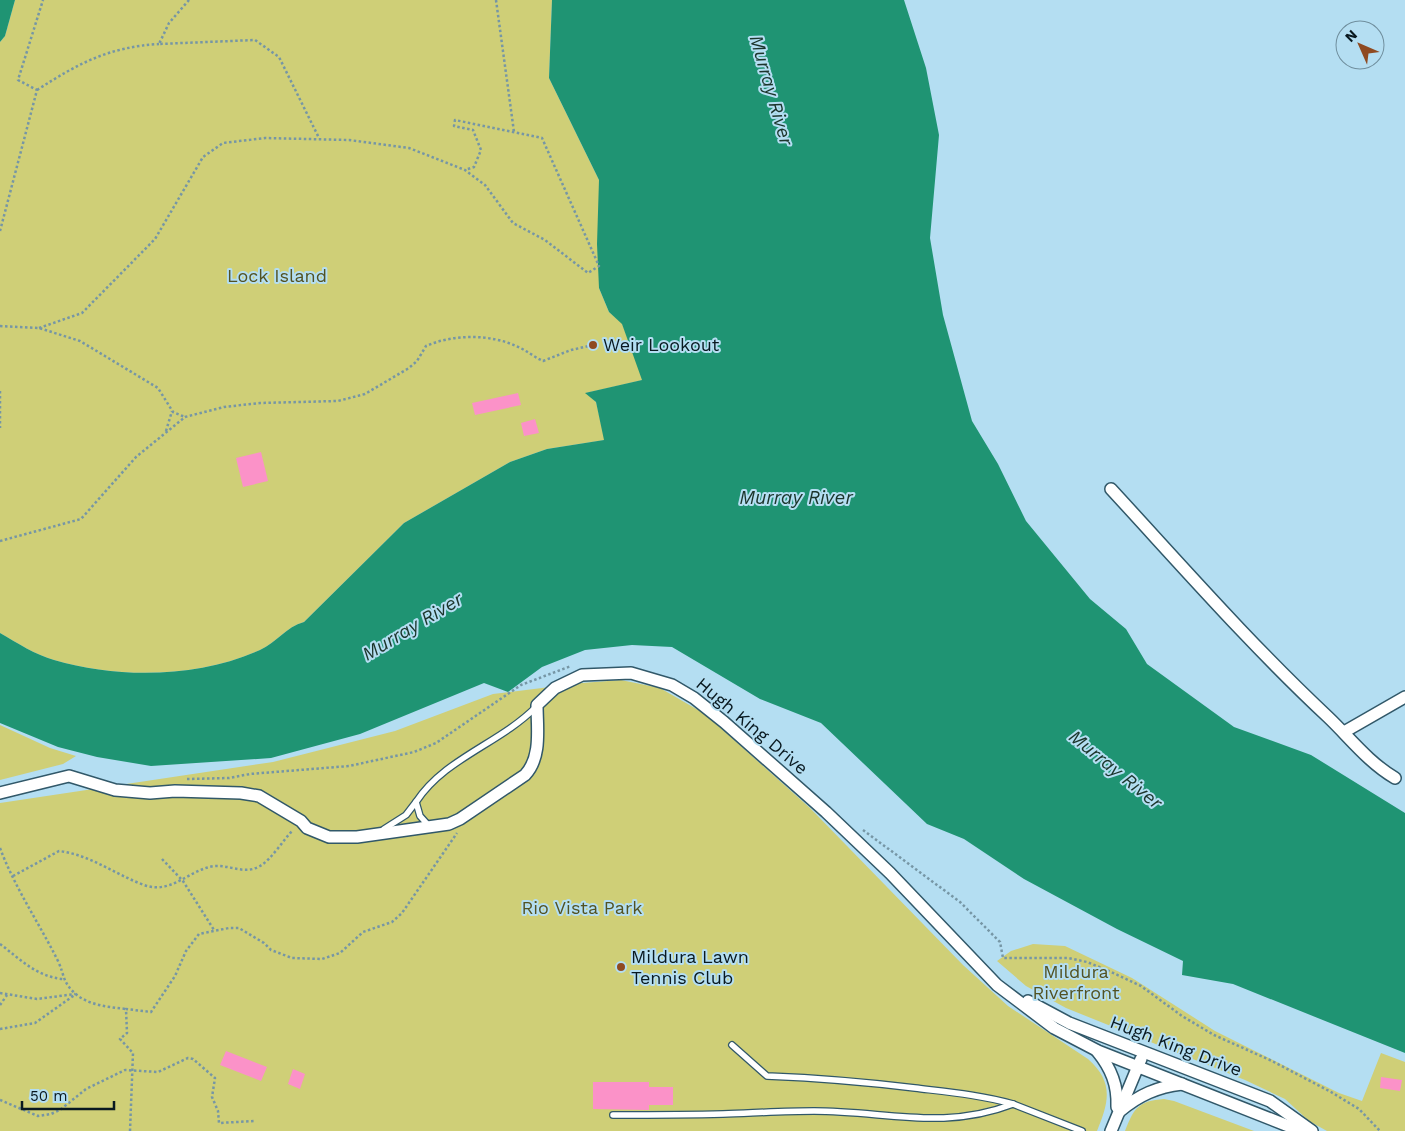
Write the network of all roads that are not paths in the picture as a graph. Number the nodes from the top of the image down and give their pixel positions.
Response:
1 (1111, 489) dead end
2 (1405, 697) edge
3 (537, 705) junction
4 (1344, 732) junction
5 (1395, 778) dead end
6 (0, 793) edge
7 (416, 802) junction
8 (431, 827) junction
9 (378, 833) junction
10 (997, 985) junction
11 (732, 1046) dead end
12 (1095, 1050) junction
13 (1144, 1053) junction
14 (1138, 1066) junction
15 (1184, 1084) junction
16 (1013, 1104) junction
17 (1117, 1114) junction
18 (612, 1115) dead end
19 (1082, 1131) edge
20 (1111, 1131) edge
21 (1301, 1131) edge
22 (1312, 1131) edge

1 - 4 street
2 - 4 street
3 - 7 lane
3 - 8 street
3 - 10 street, Hugh King Drive
4 - 5 street
6 - 9 street
7 - 8 lane
7 - 9 lane
8 - 9 street
10 - 12 street, Hugh King Drive
10 - 13 street, Hugh King Drive
11 - 16 lane
12 - 14 street, Hugh King Drive
12 - 17 street
13 - 14 street
13 - 22 street, Hugh King Drive
14 - 15 street, Hugh King Drive
14 - 17 street
15 - 17 street
15 - 21 street, Hugh King Drive
16 - 18 lane
16 - 19 lane
17 - 20 street

